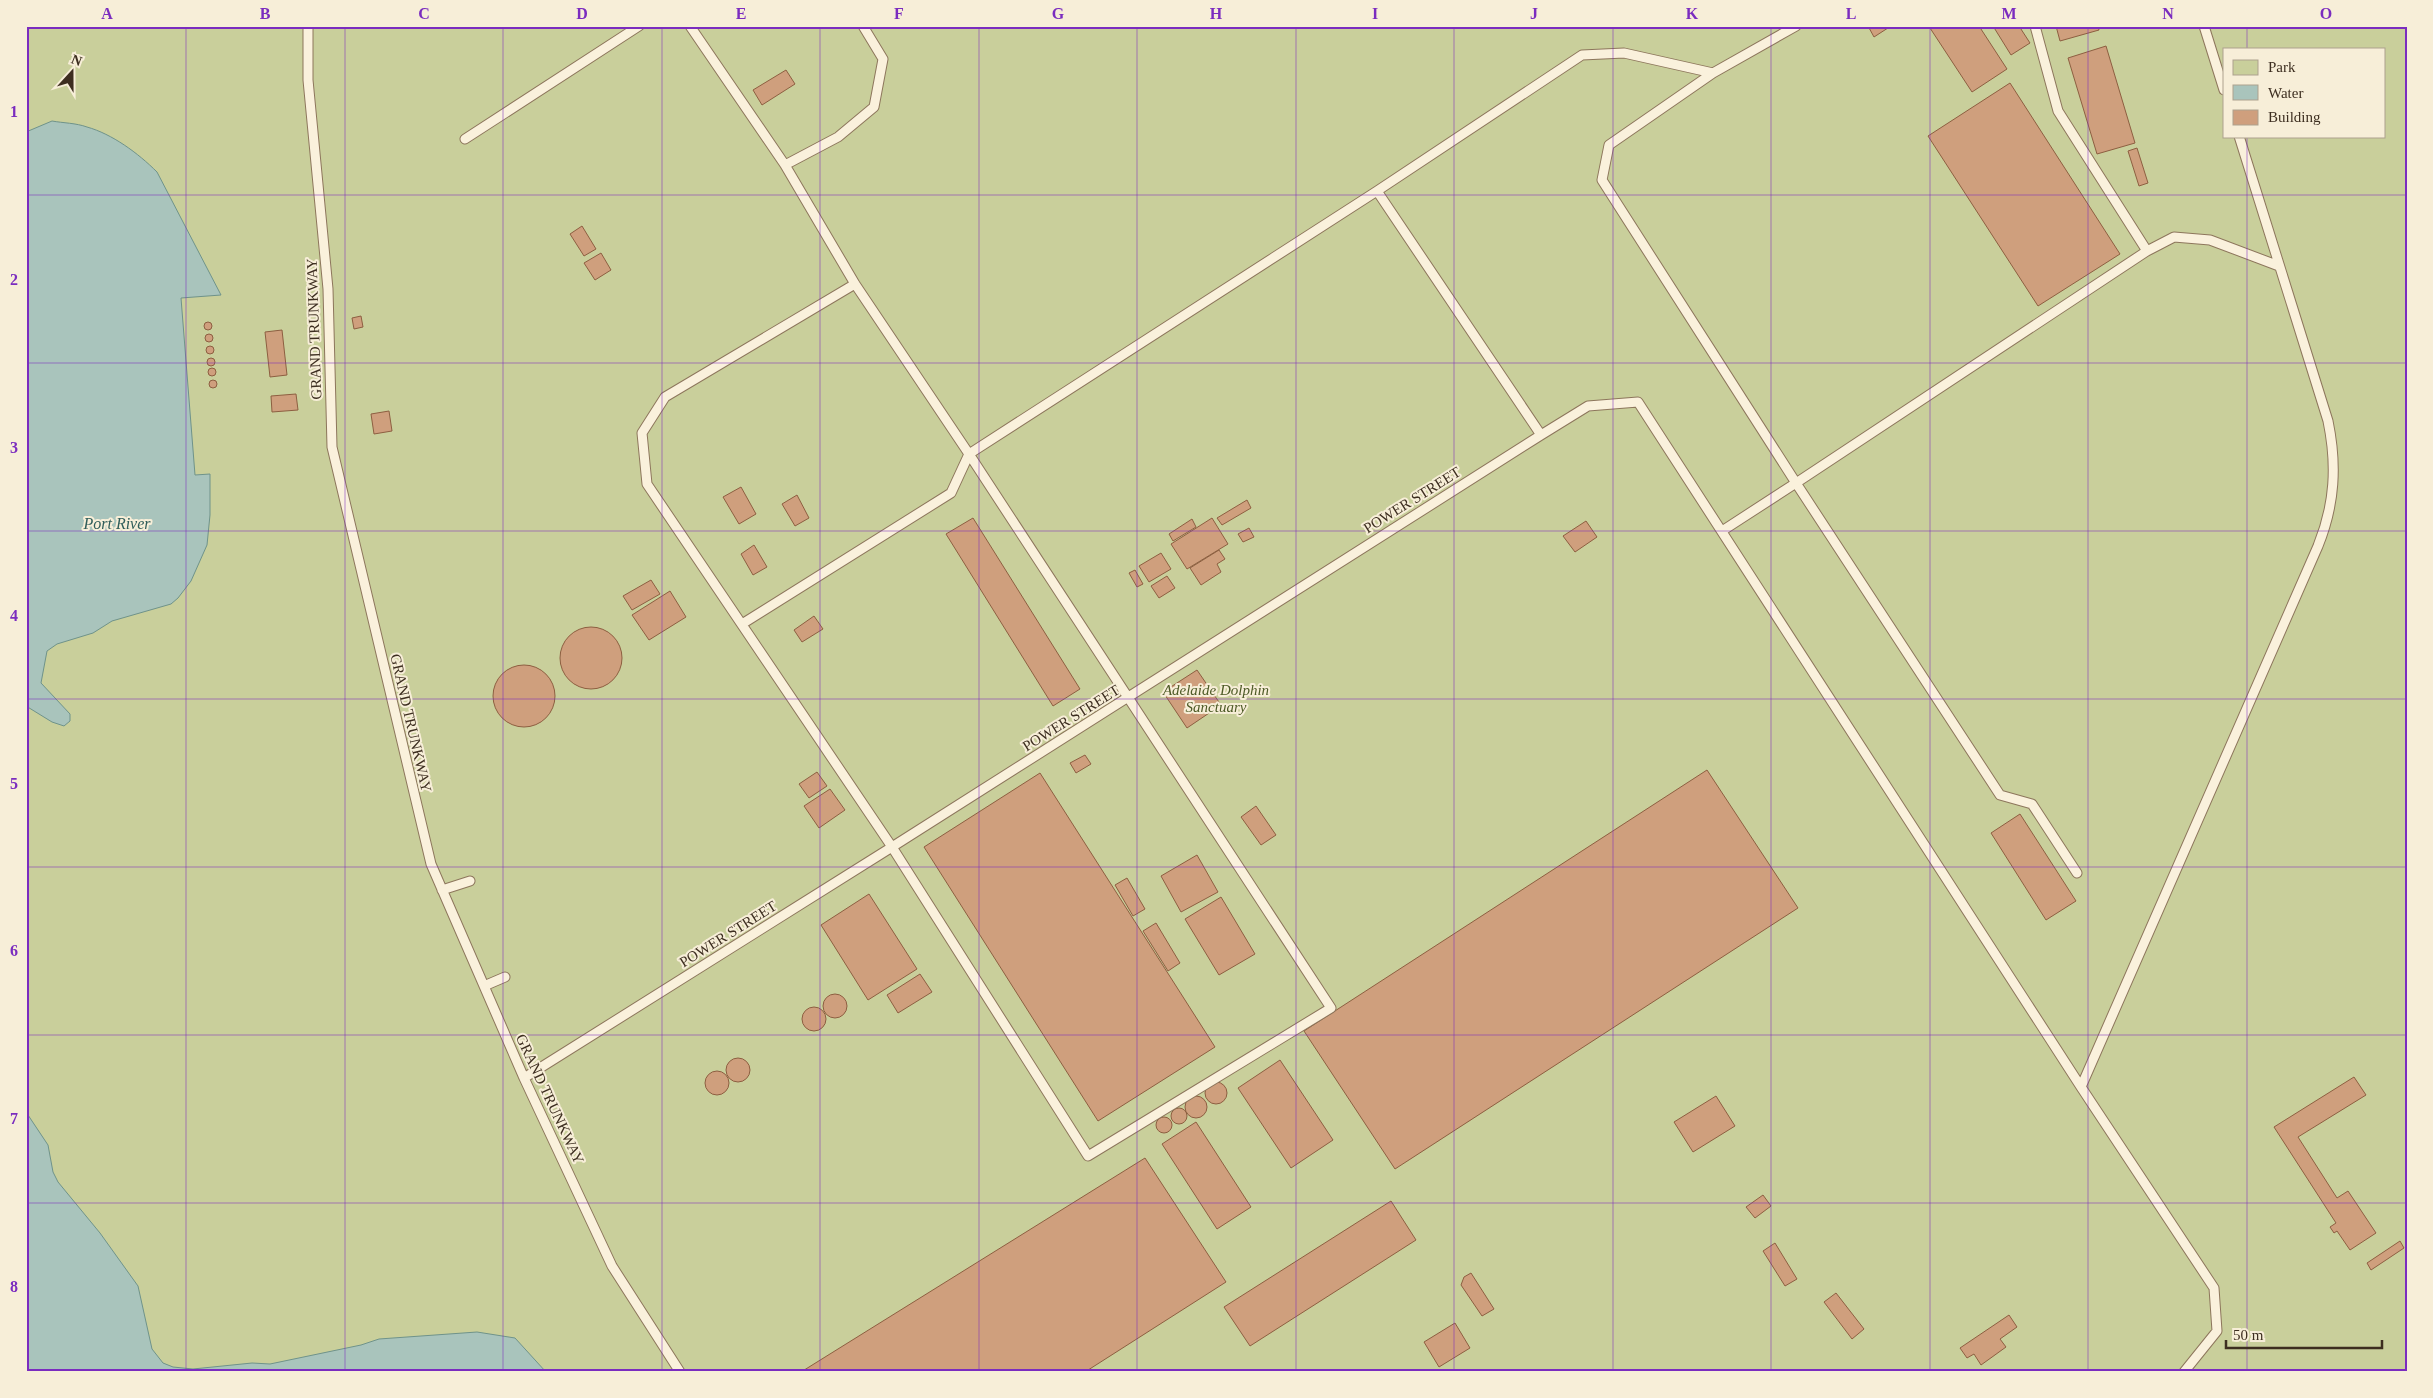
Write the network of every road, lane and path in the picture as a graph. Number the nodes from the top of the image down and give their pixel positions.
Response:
1 (308, 26) edge
2 (639, 26) edge
3 (690, 26) edge
4 (863, 26) edge
5 (1796, 26) edge
6 (2035, 26) edge
7 (2204, 26) edge
8 (1713, 73) junction
9 (2223, 87) edge
10 (2240, 138) edge
11 (465, 139) dead end
12 (785, 165) junction
13 (1377, 191) junction
14 (2147, 251) junction
15 (2280, 266) junction
16 (855, 284) junction
17 (1540, 435) junction
18 (969, 454) junction
19 (1796, 482) junction
20 (1722, 531) junction
21 (742, 624) junction
22 (1127, 698) junction
23 (892, 847) junction
24 (2077, 873) dead end
25 (470, 881) dead end
26 (442, 890) junction
27 (505, 977) dead end
28 (484, 986) junction
29 (524, 1078) junction
30 (2081, 1087) junction
31 (680, 1372) edge
32 (2184, 1372) edge

1 - 26 lane, GRAND TRUNKWAY
2 - 11 lane
3 - 12 lane
4 - 12 lane
5 - 8 lane
6 - 14 lane
7 - 9 lane
8 - 13 lane
8 - 19 lane
10 - 15 lane
12 - 16 lane
13 - 17 lane
13 - 18 lane
14 - 15 lane
14 - 19 lane
15 - 30 lane
16 - 18 lane
16 - 21 lane
17 - 20 lane, POWER STREET
17 - 22 lane, POWER STREET
18 - 21 lane
18 - 22 lane
19 - 20 lane
19 - 24 lane
20 - 30 lane
21 - 23 lane
22 - 23 lane, POWER STREET
22 - 23 lane
23 - 29 lane, POWER STREET
25 - 26 lane
26 - 28 lane, GRAND TRUNKWAY
27 - 28 lane
28 - 29 lane, GRAND TRUNKWAY
29 - 31 lane, GRAND TRUNKWAY
30 - 32 lane

